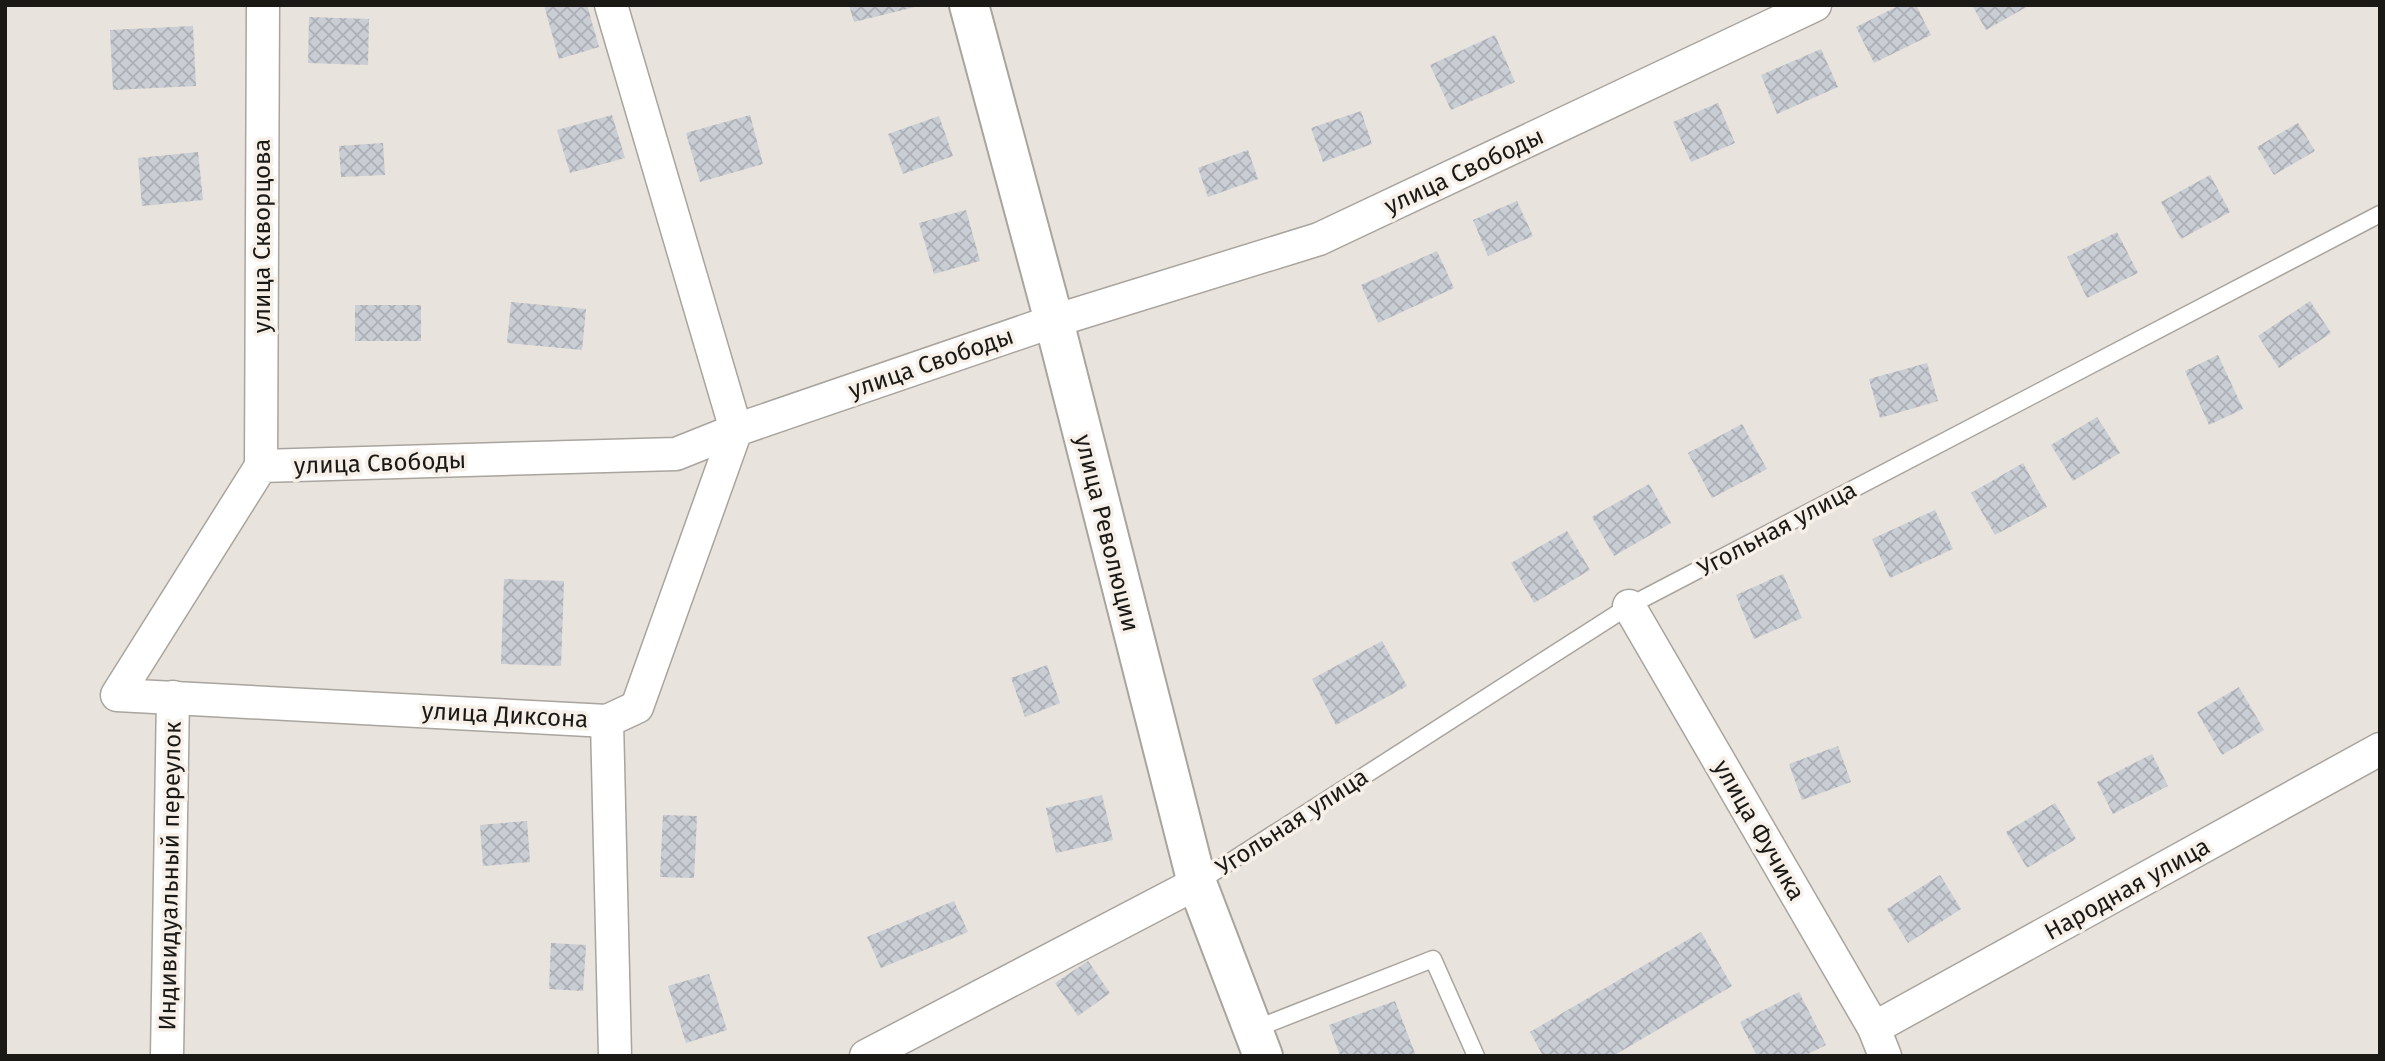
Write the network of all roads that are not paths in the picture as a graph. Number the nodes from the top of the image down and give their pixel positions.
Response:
1 (263, 5) edge
2 (611, 5) edge
3 (969, 5) edge
4 (1815, 5) edge
5 (2380, 214) edge
6 (1054, 321) junction
7 (736, 430) junction
8 (261, 466) junction
9 (1629, 606) junction
10 (117, 695) joint
11 (173, 697) junction
12 (607, 720) junction
13 (2380, 749) edge
14 (1197, 883) junction
15 (1264, 1041) edge
16 (1879, 1042) edge
17 (167, 1056) edge
18 (615, 1056) edge
19 (866, 1056) edge
20 (1476, 1056) edge

1 - 8 street, улица Скворцова
2 - 7 street
3 - 6 street, улица Революции
4 - 6 street, улица Свободы
5 - 9 lane, Угольная улица
6 - 7 street, улица Свободы
6 - 14 street, улица Революции
7 - 8 street, улица Свободы
7 - 12 street, улица Диксона
8 - 10 street, улица Свободы
9 - 14 lane, Угольная улица
9 - 16 street, улица Фучика
10 - 11 street, улица Диксона
11 - 12 street, улица Диксона
11 - 17 street, Индивидуальный переулок
12 - 18 street
13 - 16 street, Народная улица
14 - 15 street, улица Революции
14 - 19 street
15 - 20 lane

